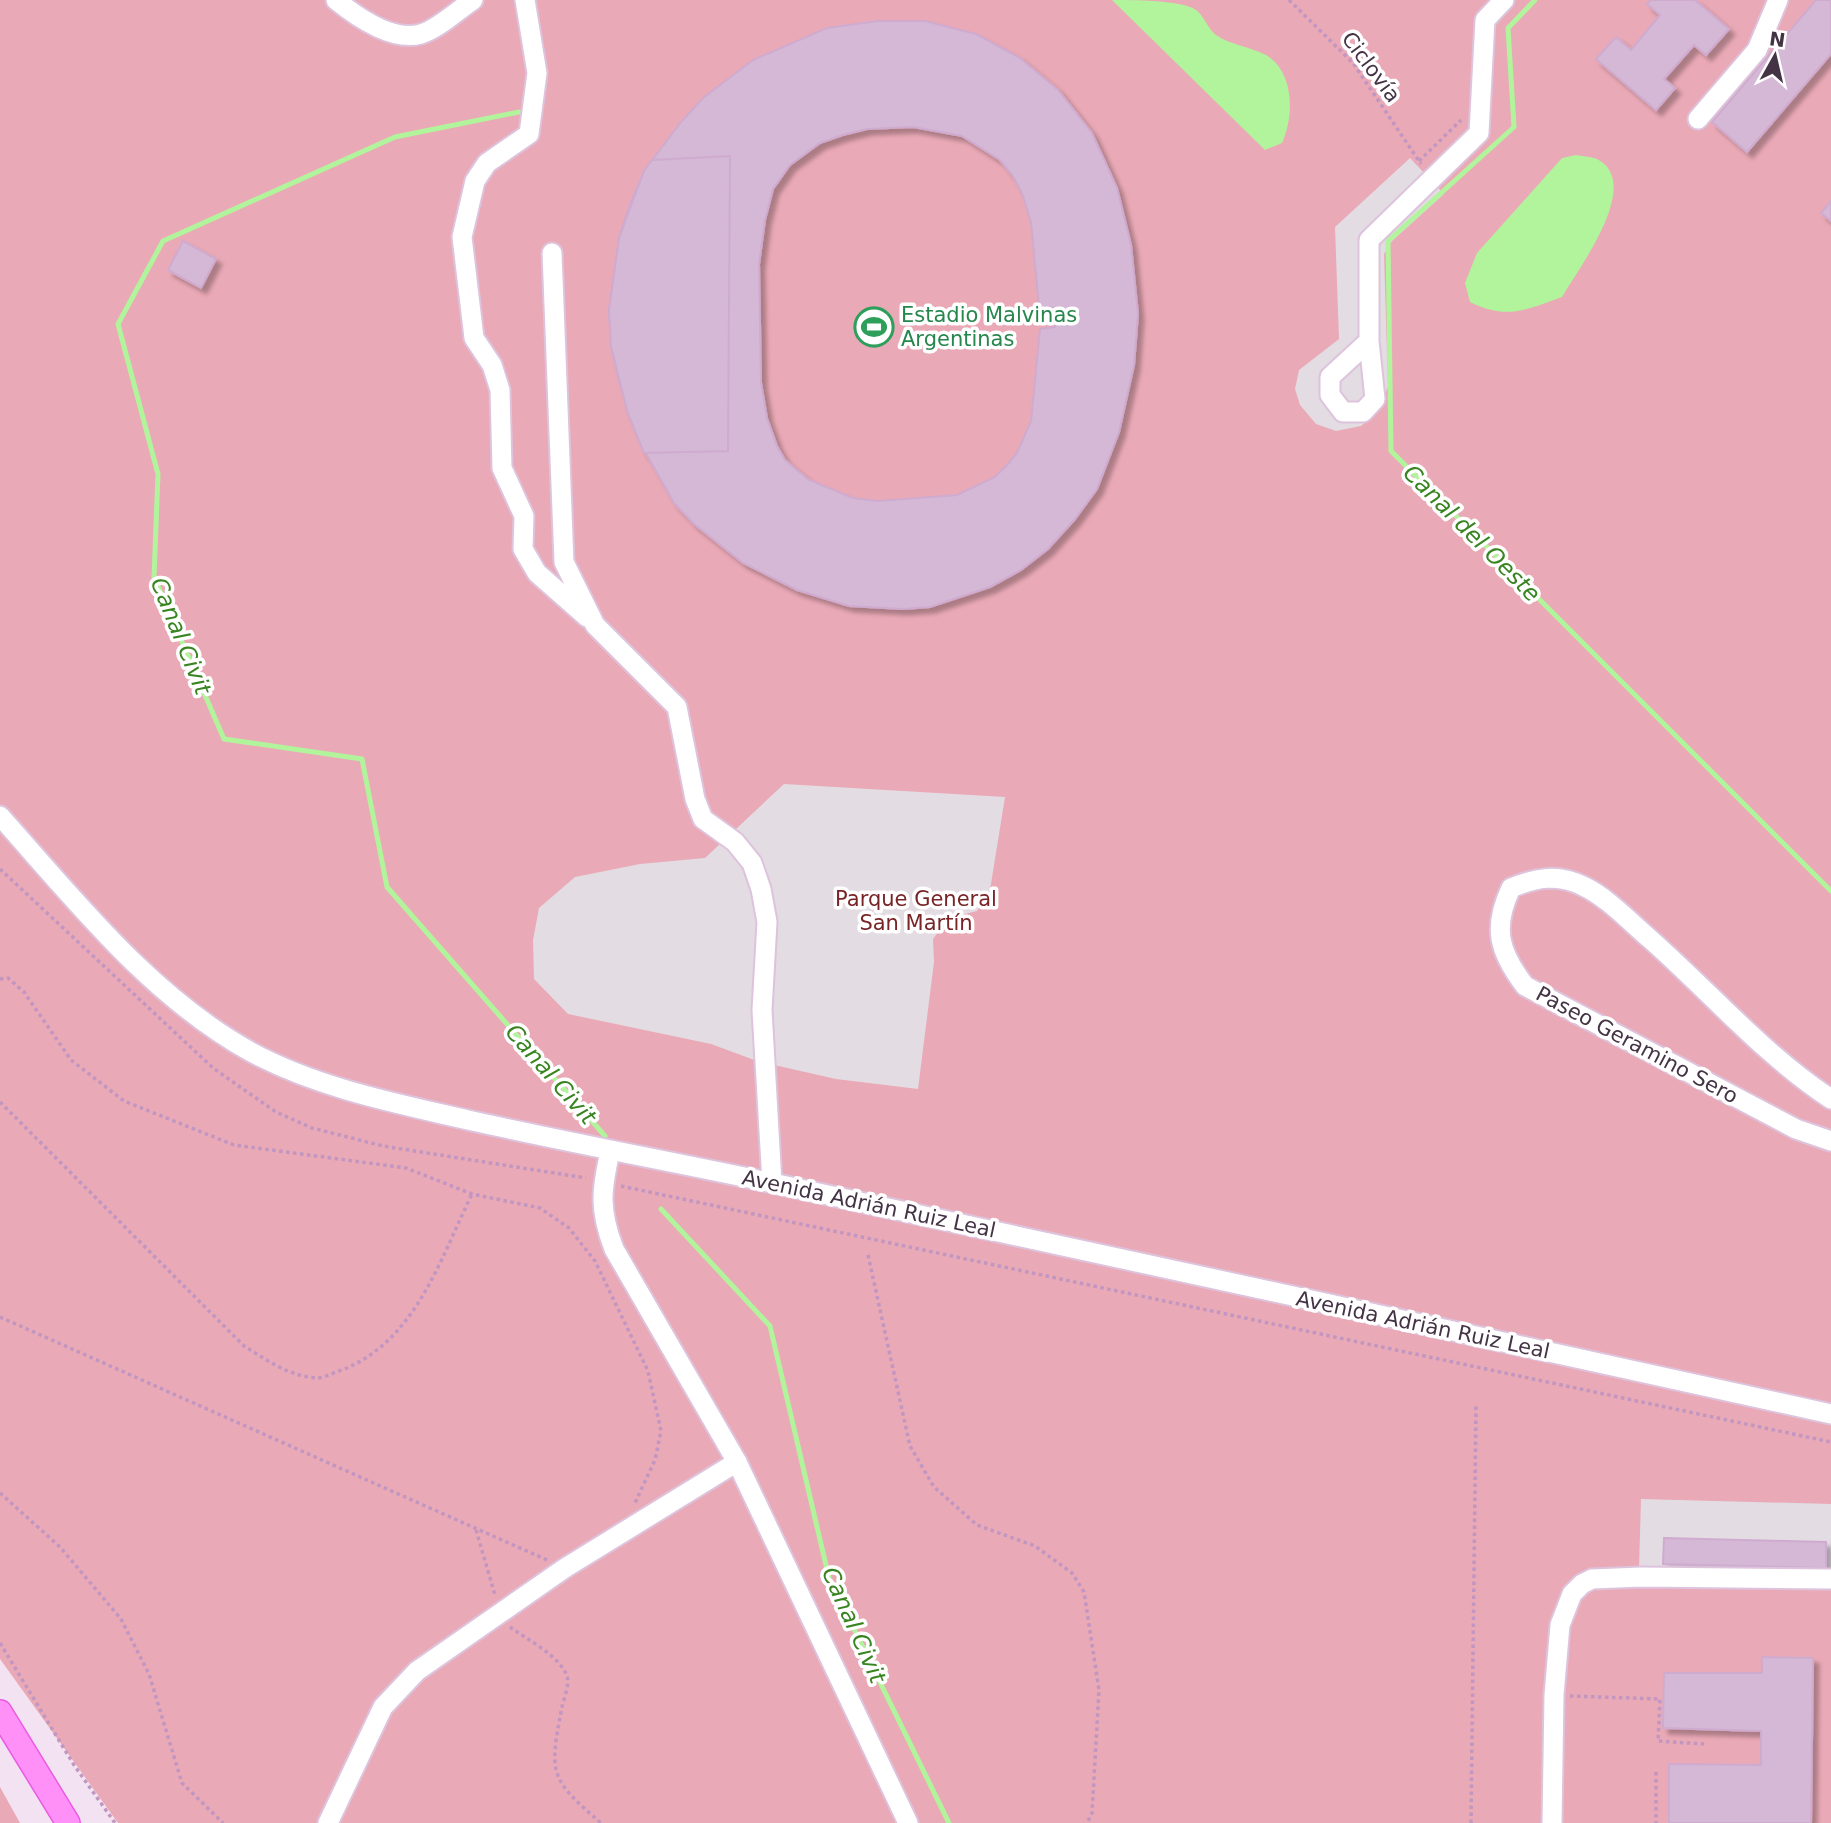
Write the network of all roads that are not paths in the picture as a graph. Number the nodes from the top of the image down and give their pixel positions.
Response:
1 (336, 0) edge
2 (473, 0) edge
3 (525, 0) edge
4 (1504, 0) edge
5 (1778, 0) edge
6 (1698, 119) dead end
7 (552, 253) dead end
8 (1369, 341) dead end
9 (595, 625) junction
10 (0, 816) edge
11 (1831, 1099) edge
12 (1831, 1141) edge
13 (610, 1152) junction
14 (772, 1183) junction
15 (1831, 1414) edge
16 (737, 1462) junction
17 (1831, 1579) edge
18 (0, 1712) edge
19 (67, 1818) edge
20 (328, 1823) edge
21 (908, 1823) edge
22 (1552, 1823) edge

1 - 2 street
3 - 9 street
4 - 8 street
5 - 6 street
7 - 9 street
9 - 14 street
10 - 13 street, Avenida Adrián Ruiz Leal
11 - 12 street, Paseo Geramino Sero
13 - 14 street, Avenida Adrián Ruiz Leal
13 - 16 street
14 - 15 street, Avenida Adrián Ruiz Leal
16 - 20 street
16 - 21 street
17 - 22 street
18 - 19 main road

